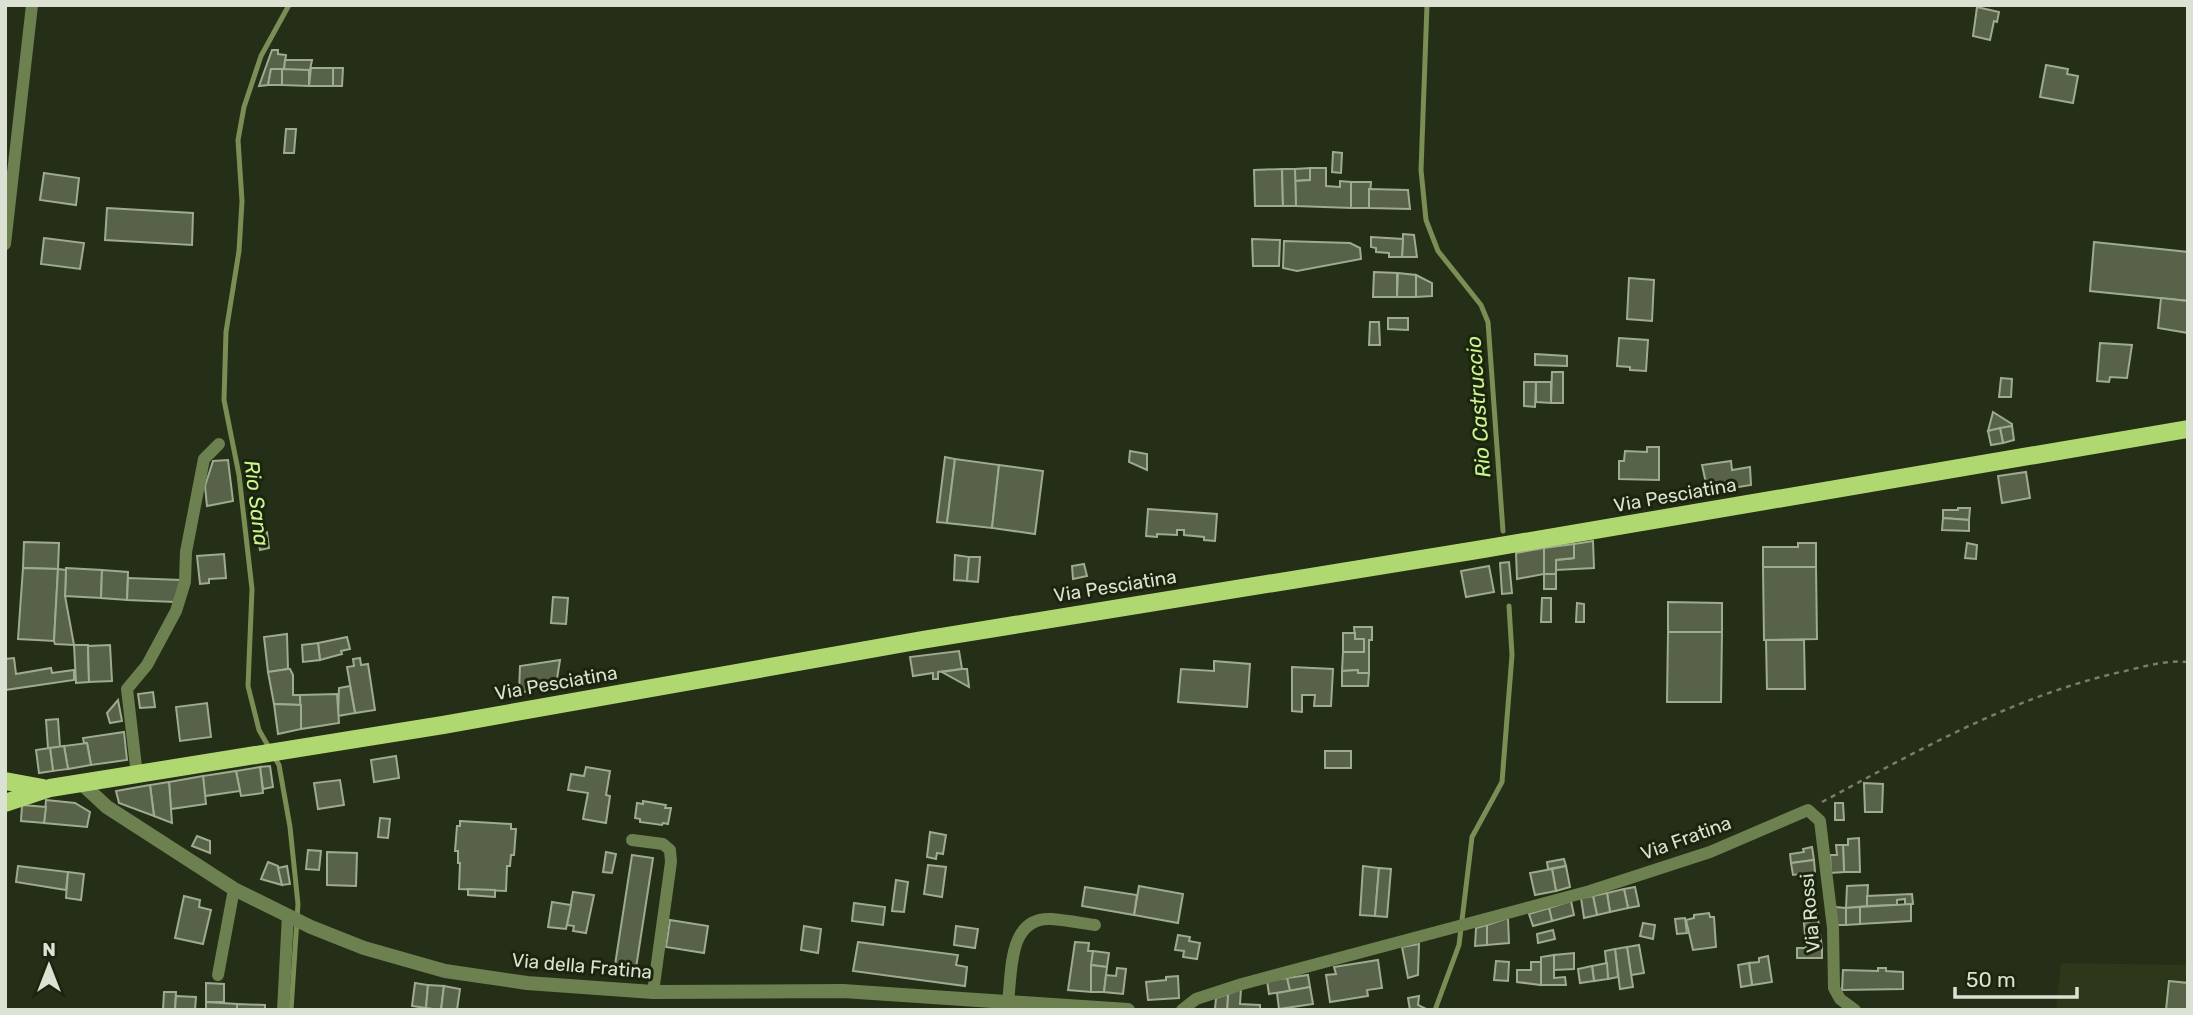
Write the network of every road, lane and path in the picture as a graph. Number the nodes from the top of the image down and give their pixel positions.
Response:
1 (32, 5) edge
2 (5, 244) edge
3 (2188, 429) edge
4 (219, 444) dead end
5 (2188, 662) edge
6 (137, 775) junction
7 (5, 781) edge
8 (81, 783) junction
9 (50, 788) junction
10 (5, 803) edge
11 (1808, 810) junction
12 (632, 840) dead end
13 (234, 889) junction
14 (290, 916) junction
15 (1095, 925) dead end
16 (218, 975) dead end
17 (653, 992) junction
18 (1008, 1002) junction
19 (283, 1010) edge
20 (1128, 1010) edge
21 (1182, 1010) edge
22 (1855, 1010) edge

1 - 2 street
3 - 6 main road, Via Pesciatina
4 - 6 street
5 - 11 path
6 - 8 main road, Via Pesciatina
7 - 9 main road, Via Pesciatina
8 - 9 main road, Via Pesciatina
8 - 13 street, Via della Fratina
9 - 10 main road, Via Pesciatina
11 - 21 street, Via Fratina
11 - 22 street, Via Rossi
12 - 17 street
13 - 14 street, Via della Fratina
13 - 16 street
14 - 17 street, Via della Fratina
14 - 19 street
15 - 18 street
17 - 18 street, Via della Fratina
18 - 20 street, Via della Fratina

